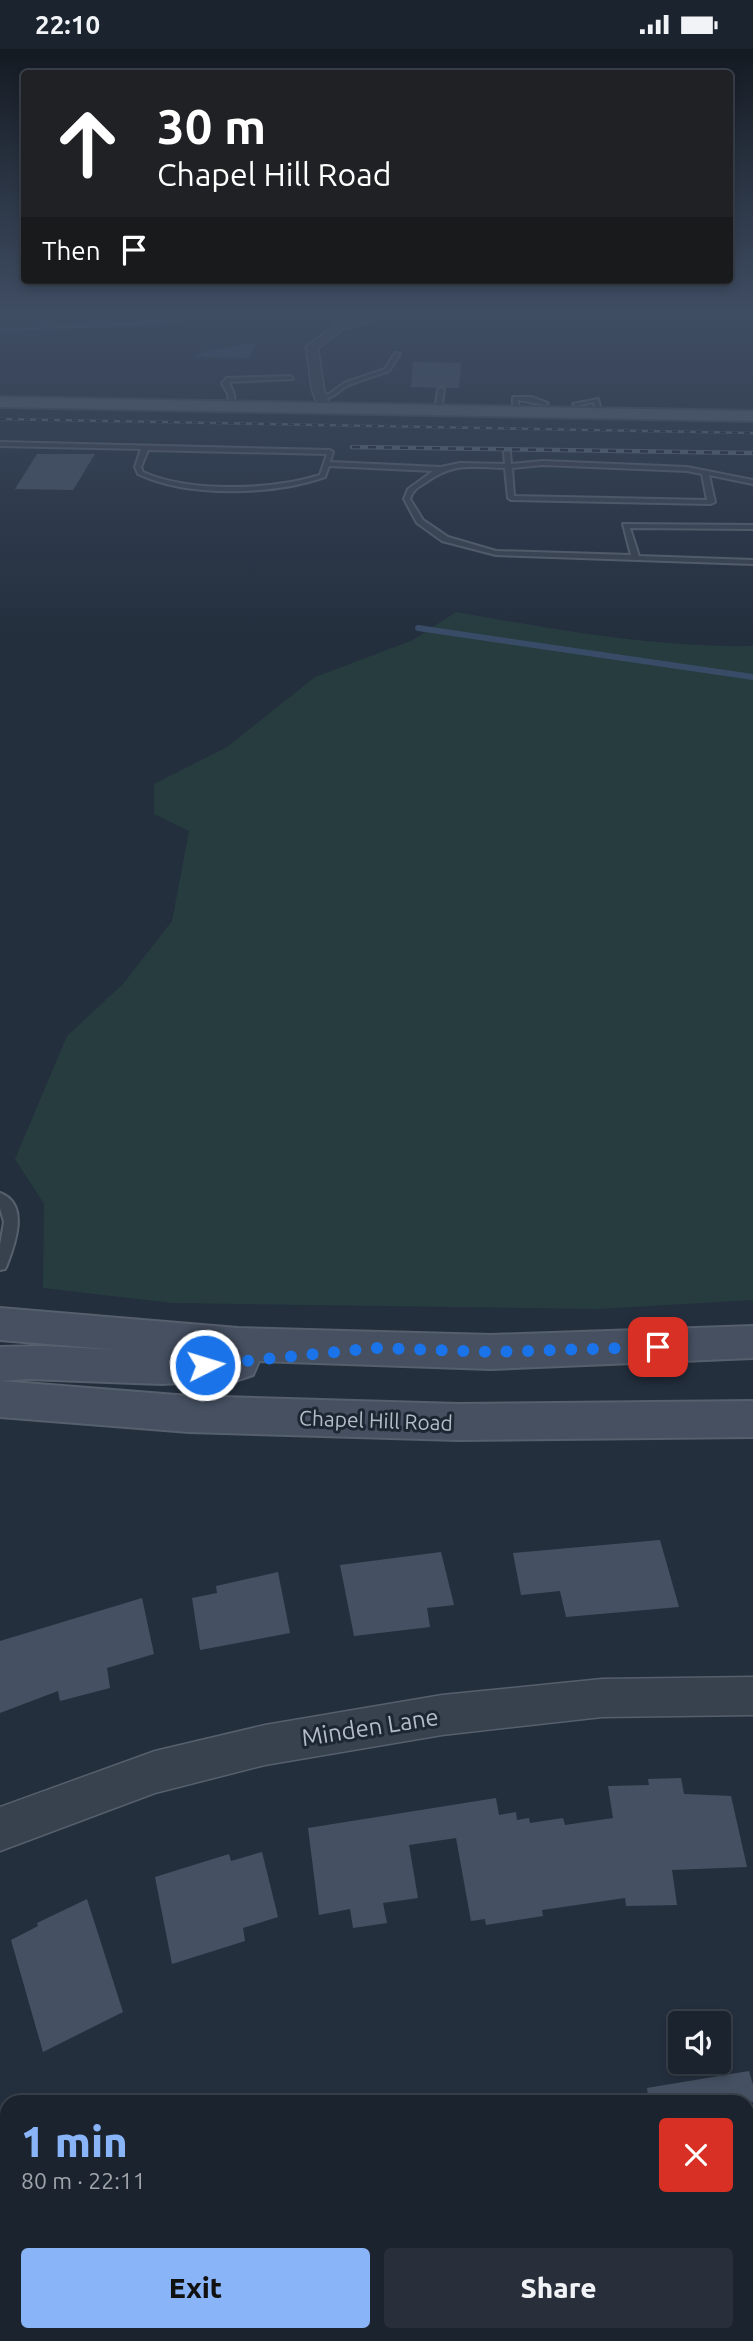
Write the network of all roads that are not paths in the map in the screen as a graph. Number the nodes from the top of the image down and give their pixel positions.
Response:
1 (0, 445) edge
2 (145, 448) junction
3 (507, 452) dead end
4 (328, 464) junction
5 (508, 466) junction
6 (441, 469) junction
7 (705, 472) junction
8 (753, 482) edge
9 (753, 527) edge
10 (636, 559) junction
11 (753, 562) edge
12 (0, 1198) edge
13 (0, 1265) edge
14 (0, 1324) edge
15 (753, 1342) edge
16 (376, 1348) junction
17 (0, 1364) edge
18 (0, 1399) edge
19 (751, 1425) edge
20 (753, 1696) edge
21 (0, 1829) edge

1 - 2 lane
2 - 4 lane
2 - 4 lane
3 - 5 lane
4 - 6 lane
5 - 6 lane
5 - 7 lane
5 - 7 lane
6 - 10 lane
7 - 8 lane
9 - 10 lane
10 - 11 lane
12 - 13 lane
14 - 16 main road
15 - 16 main road
16 - 17 main road
18 - 19 main road, Chapel Hill Road
20 - 21 street, Minden Lane

